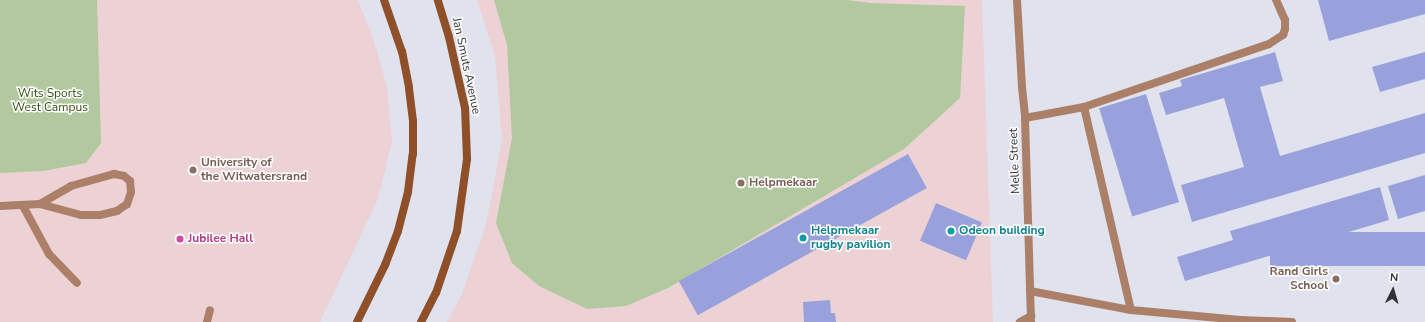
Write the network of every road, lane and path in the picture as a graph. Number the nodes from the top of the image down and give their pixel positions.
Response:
1 (384, 0) edge
2 (438, 0) edge
3 (1017, 0) edge
4 (1276, 0) edge
5 (1084, 107) junction
6 (1025, 118) junction
7 (40, 204) junction
8 (0, 206) edge
9 (23, 206) junction
10 (77, 283) dead end
11 (1030, 291) junction
12 (210, 310) dead end
13 (1130, 310) junction
14 (1031, 319) edge
15 (207, 322) edge
16 (357, 322) edge
17 (421, 322) edge
18 (1020, 322) edge
19 (1292, 322) edge

1 - 16 main road
2 - 17 main road, Jan Smuts Avenue
3 - 6 street, Melle Street
4 - 5 street
5 - 6 street
5 - 13 street
6 - 11 street, Melle Street
7 - 7 street
7 - 9 street
8 - 9 street
9 - 10 street
11 - 13 street
11 - 14 street, Melle Street
12 - 15 street
13 - 19 street
14 - 18 street

